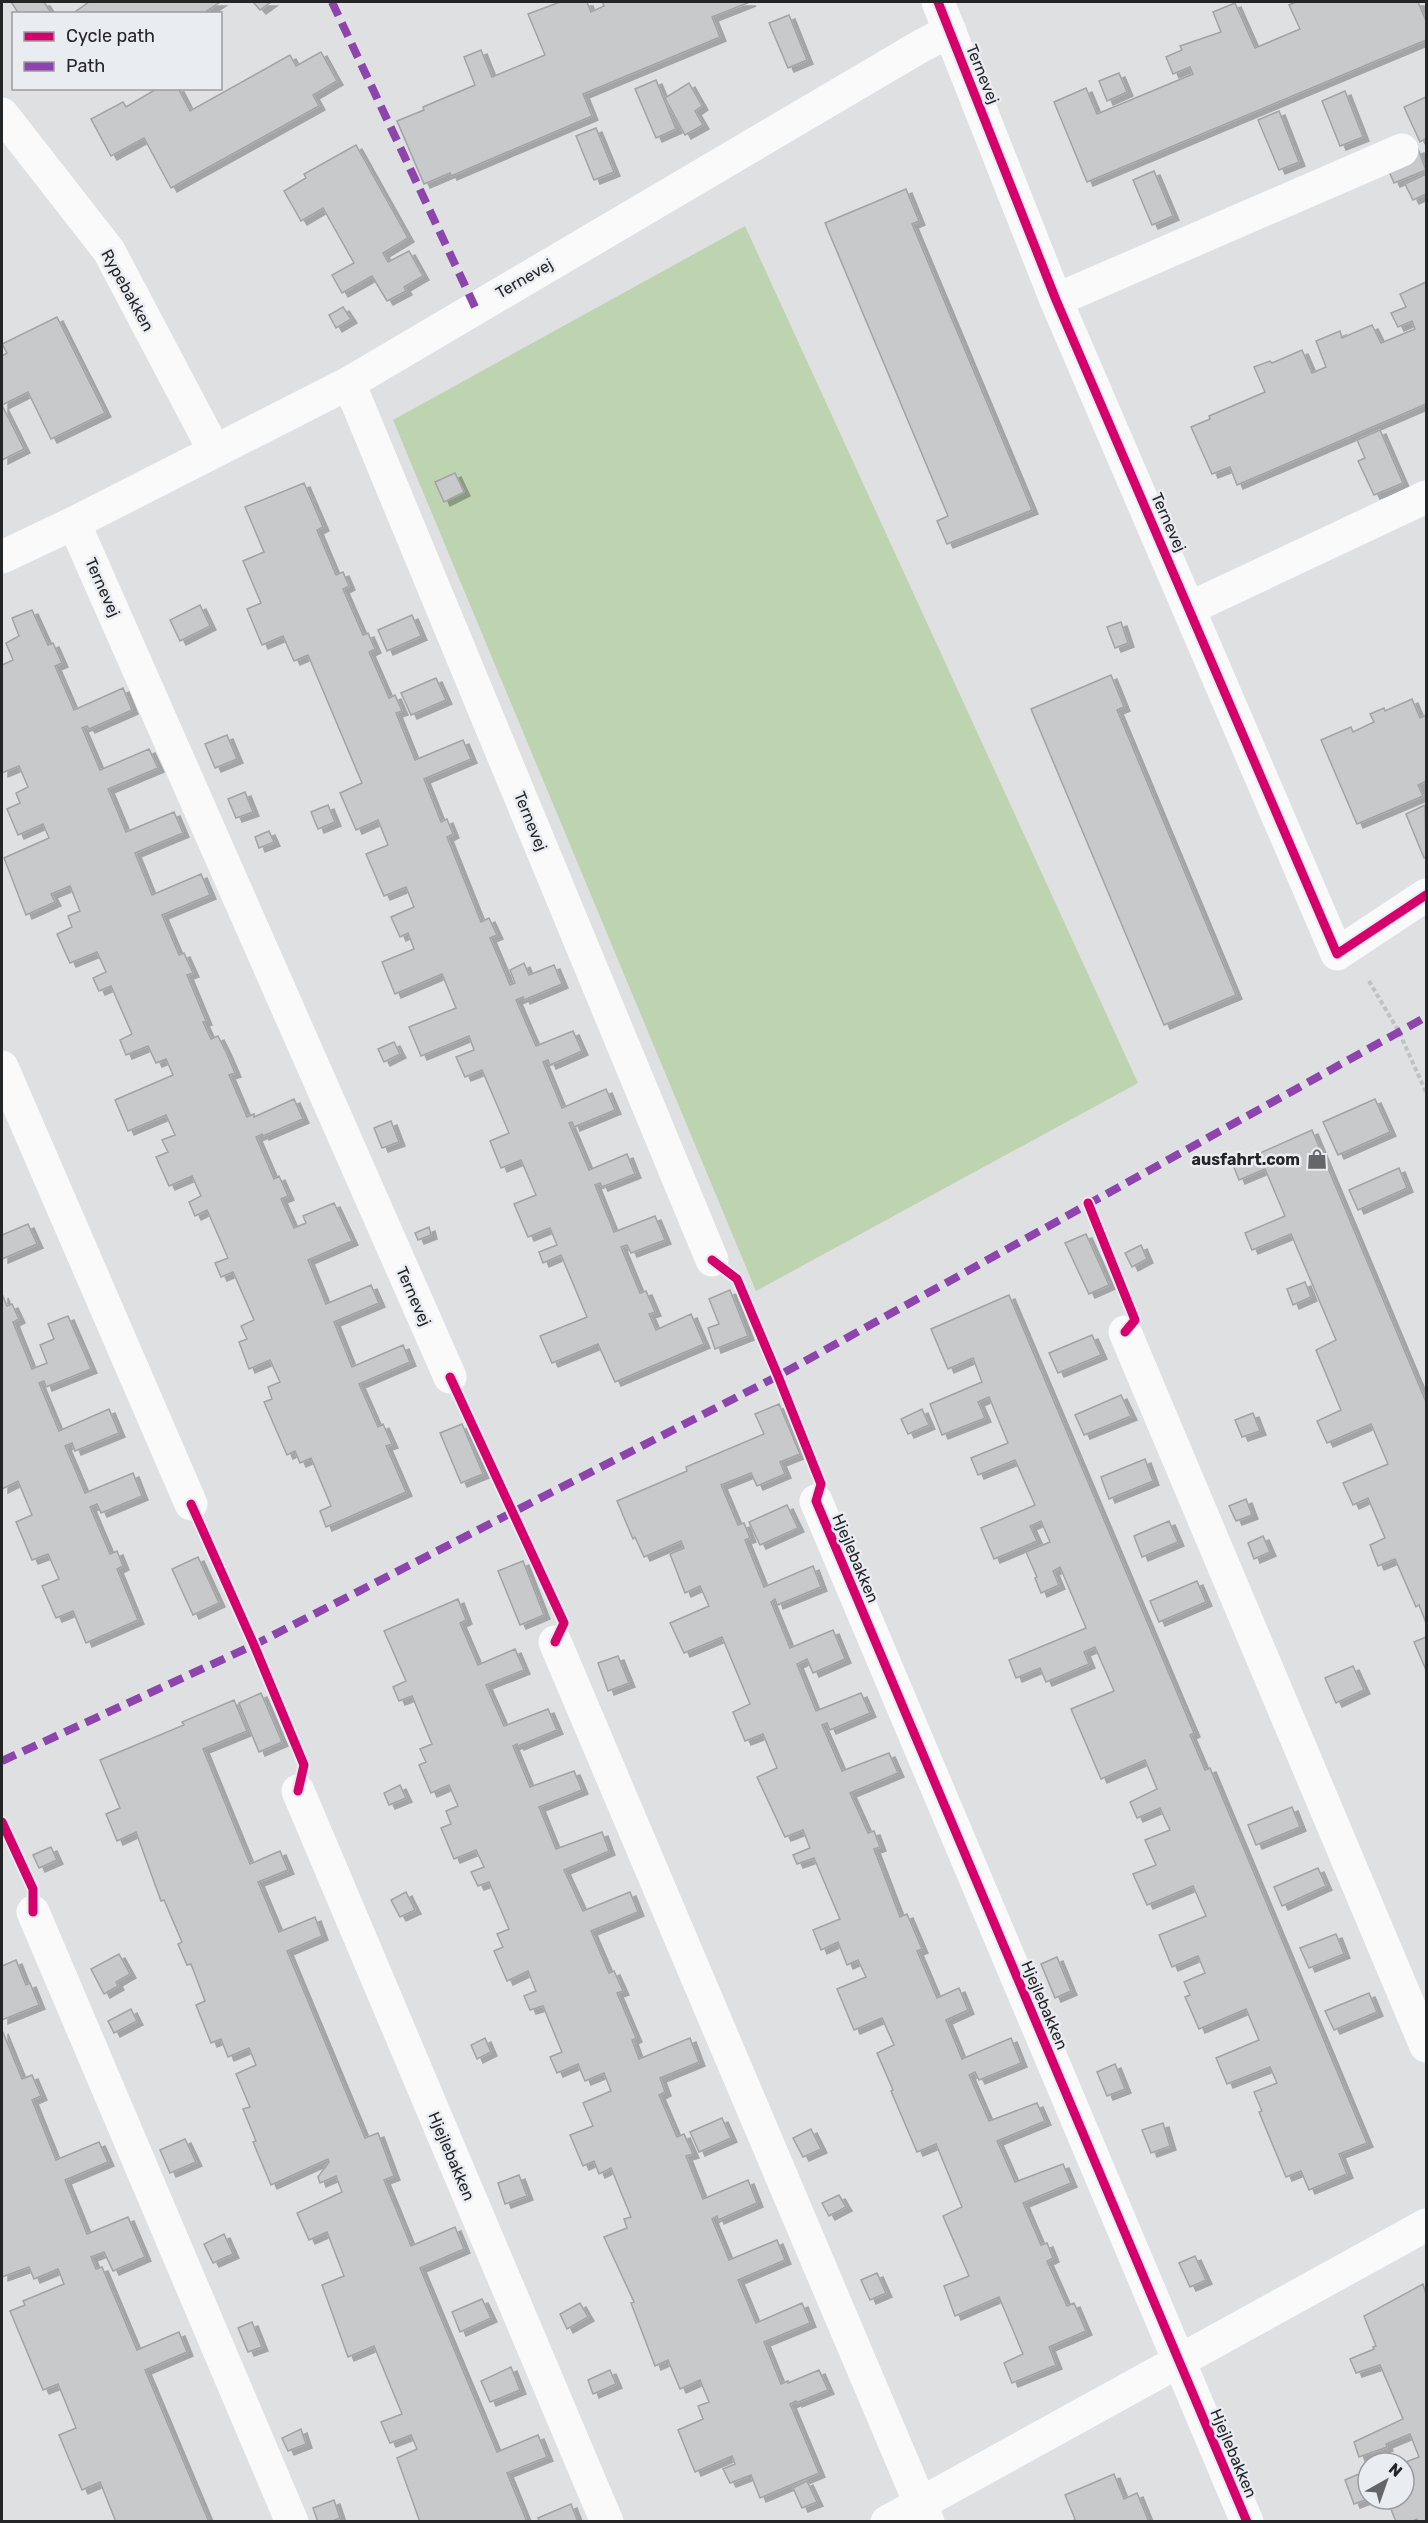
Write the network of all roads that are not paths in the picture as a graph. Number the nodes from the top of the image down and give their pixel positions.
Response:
1 (944, 16) edge
2 (2, 114) edge
3 (1402, 150) dead end
4 (1056, 300) junction
5 (349, 383) junction
6 (214, 450) junction
7 (1426, 497) edge
8 (74, 523) junction
9 (2, 557) edge
10 (1190, 608) junction
11 (1426, 896) edge
12 (2, 1067) edge
13 (712, 1260) dead end
14 (1125, 1332) dead end
15 (450, 1377) dead end
16 (816, 1501) dead end
17 (192, 1504) dead end
18 (555, 1642) dead end
19 (298, 1791) dead end
20 (33, 1912) dead end
21 (1426, 2046) edge
22 (1426, 2225) edge
23 (1178, 2363) junction
24 (925, 2513) edge
25 (292, 2522) edge
26 (607, 2522) edge
27 (887, 2522) edge
28 (1247, 2522) edge

1 - 4 street, Ternevej
1 - 5 street, Ternevej
2 - 6 street, Rypebakken
3 - 4 street
4 - 10 street, Ternevej
5 - 6 street, Ternevej
5 - 13 street, Ternevej
6 - 8 street, Ternevej
7 - 10 street
8 - 9 street, Ternevej
8 - 15 street, Ternevej
10 - 11 street, Ternevej
12 - 17 street
14 - 21 street
16 - 23 street, Hjejlebakken
18 - 24 street
19 - 26 street, Hjejlebakken
20 - 25 street
22 - 23 street
23 - 24 street
23 - 28 street, Hjejlebakken
24 - 27 street

